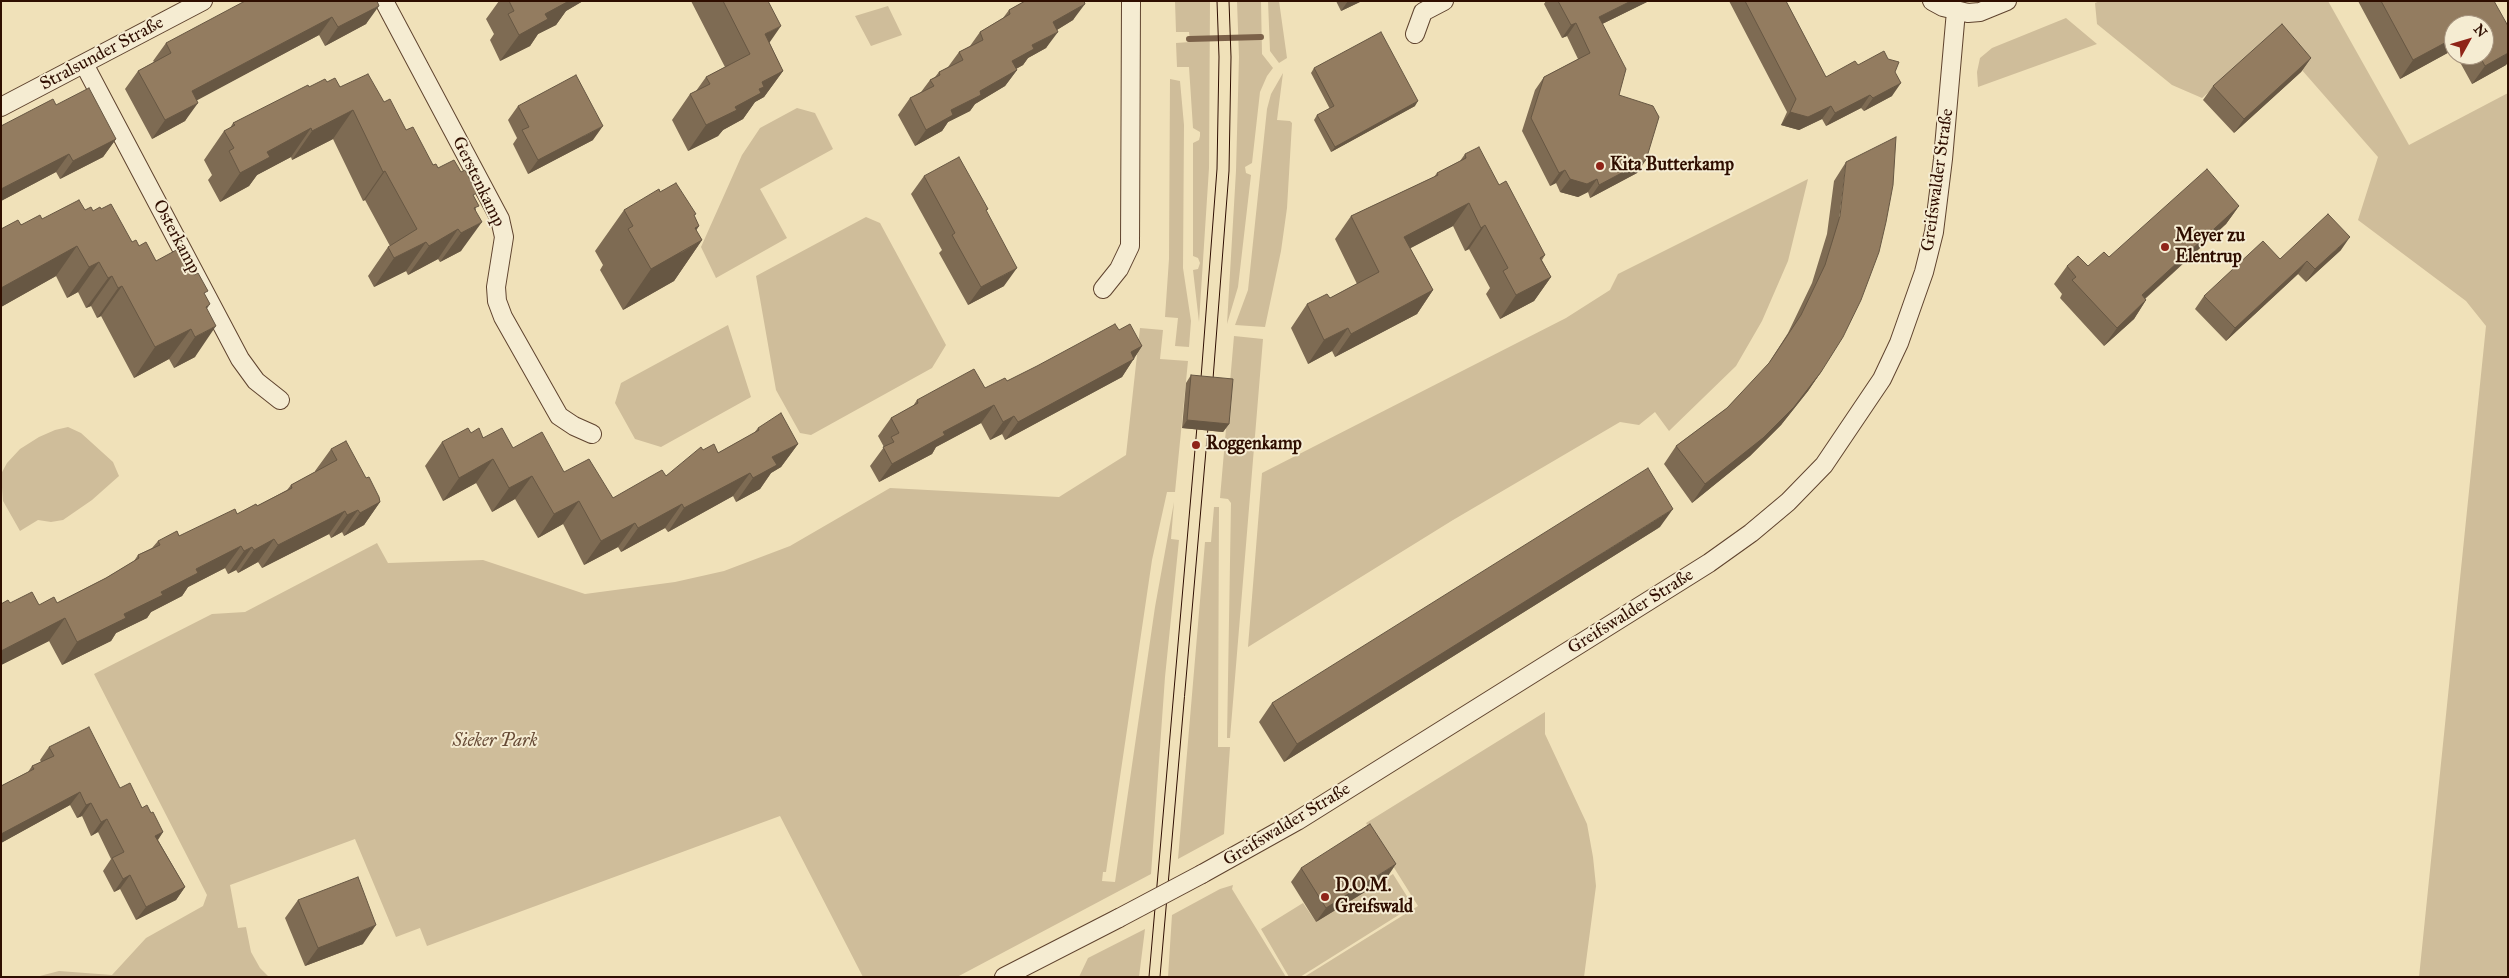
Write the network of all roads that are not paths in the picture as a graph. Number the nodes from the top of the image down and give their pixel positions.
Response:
1 (204, 1) edge
2 (384, 1) edge
3 (1131, 1) edge
4 (1444, 1) edge
5 (1932, 1) edge
6 (2007, 1) edge
7 (1956, 11) junction
8 (1415, 34) dead end
9 (84, 64) junction
10 (1, 107) edge
11 (1104, 289) dead end
12 (280, 400) dead end
13 (592, 434) dead end
14 (1004, 977) edge

1 - 9 street, Stralsunder Straße
2 - 13 street, Gerstenkamp
3 - 11 street
4 - 8 street
5 - 7 street
6 - 7 street
7 - 14 street, Greifswalder Straße, bridge
9 - 10 street, Stralsunder Straße
9 - 12 street, Osterkamp

